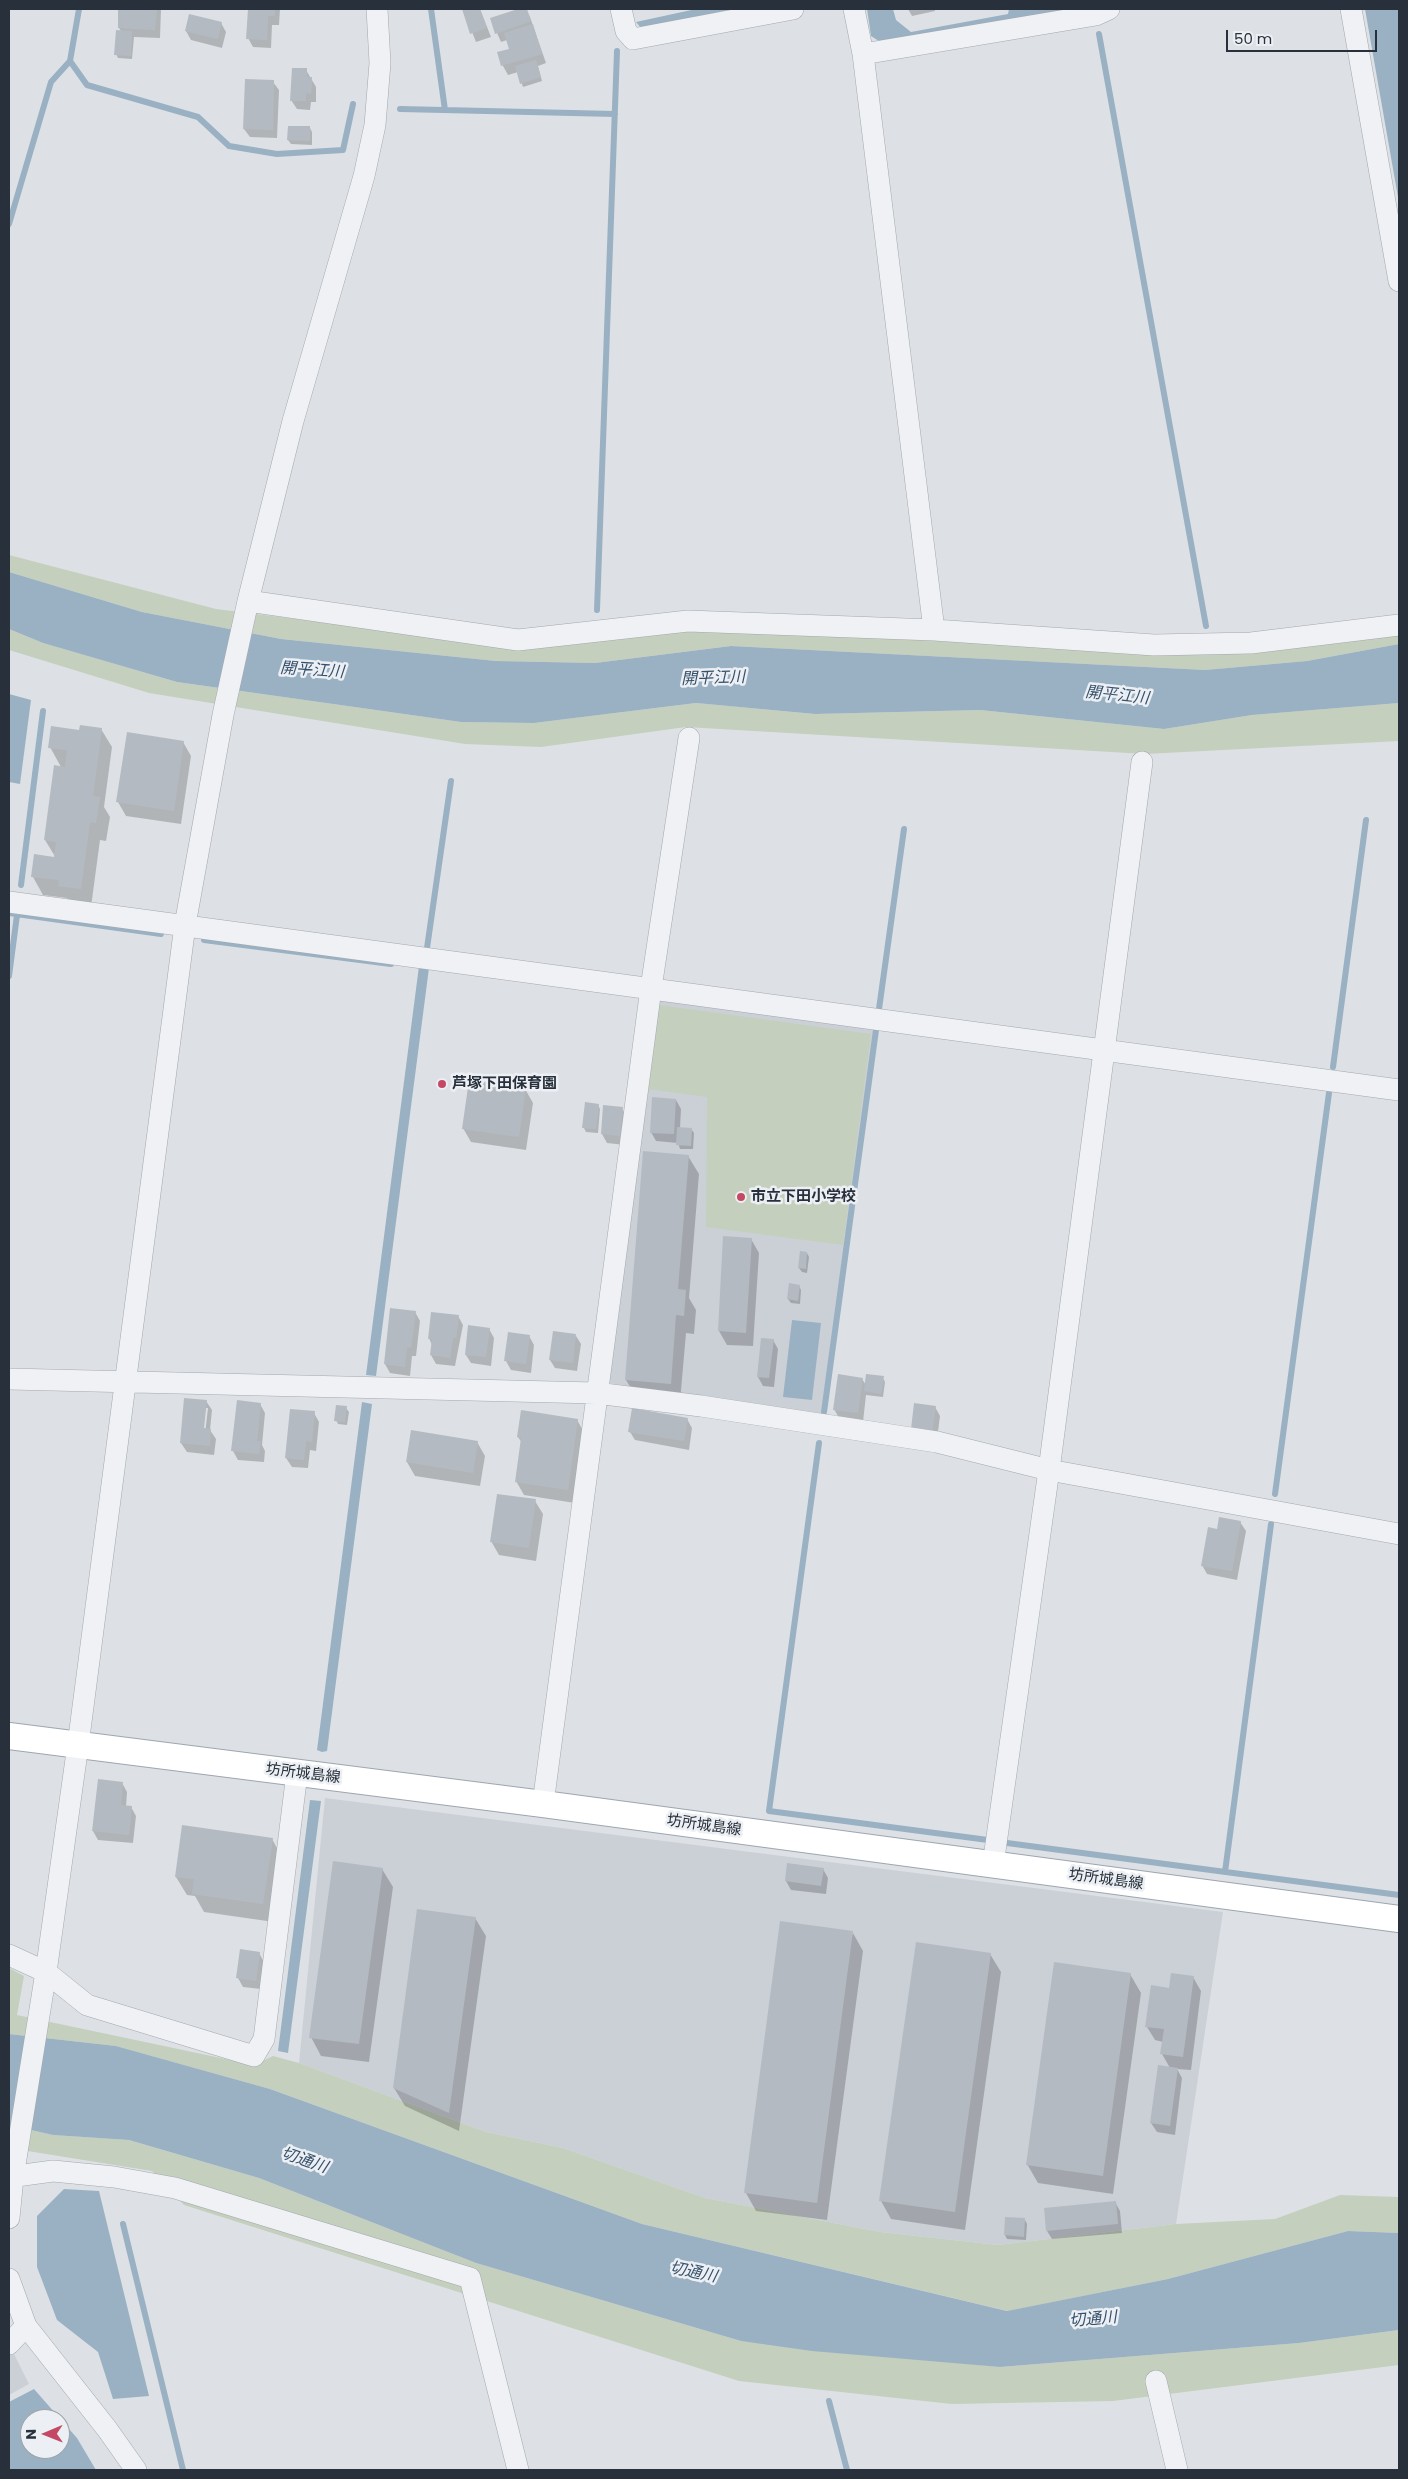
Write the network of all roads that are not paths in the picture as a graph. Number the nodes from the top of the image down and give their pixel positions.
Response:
1 (377, 9) edge
2 (621, 9) edge
3 (792, 9) edge
4 (854, 9) edge
5 (1109, 9) edge
6 (1351, 9) edge
7 (863, 54) junction
8 (1399, 281) edge
9 (247, 606) junction
10 (1399, 625) edge
11 (934, 630) junction
12 (689, 738) dead end
13 (1142, 762) dead end
14 (9, 902) edge
15 (185, 925) junction
16 (651, 988) junction
17 (1104, 1051) junction
18 (1399, 1090) edge
19 (9, 1379) edge
20 (125, 1382) junction
21 (596, 1393) junction
22 (1049, 1470) junction
23 (1399, 1534) edge
24 (9, 1736) edge
25 (78, 1745) junction
26 (297, 1773) junction
27 (543, 1804) junction
28 (993, 1866) junction
29 (1399, 1919) edge
30 (9, 1955) edge
31 (46, 1972) junction
32 (11, 2177) edge
33 (9, 2218) edge
34 (9, 2279) edge
35 (26, 2326) junction
36 (9, 2344) edge
37 (1156, 2381) dead end
38 (136, 2470) edge
39 (518, 2470) edge
40 (1177, 2470) edge

1 - 9 street
2 - 3 street
4 - 7 street
5 - 7 street
6 - 8 street
7 - 11 street
9 - 11 street
9 - 15 street
10 - 11 street
12 - 16 street
13 - 17 street
14 - 15 street
15 - 16 street
15 - 20 street
16 - 17 street
16 - 21 street
17 - 18 street
17 - 22 street
19 - 20 street
20 - 21 street
20 - 25 street
21 - 22 street
21 - 27 street
22 - 23 street
22 - 28 street
24 - 25 main road, 坊所城島線
25 - 26 main road, 坊所城島線
25 - 31 street
26 - 27 main road, 坊所城島線
26 - 31 street
27 - 28 main road, 坊所城島線
28 - 29 main road, 坊所城島線
30 - 31 street
31 - 32 street
32 - 33 street
32 - 39 street
34 - 35 street
35 - 36 street
35 - 38 street
37 - 40 street

